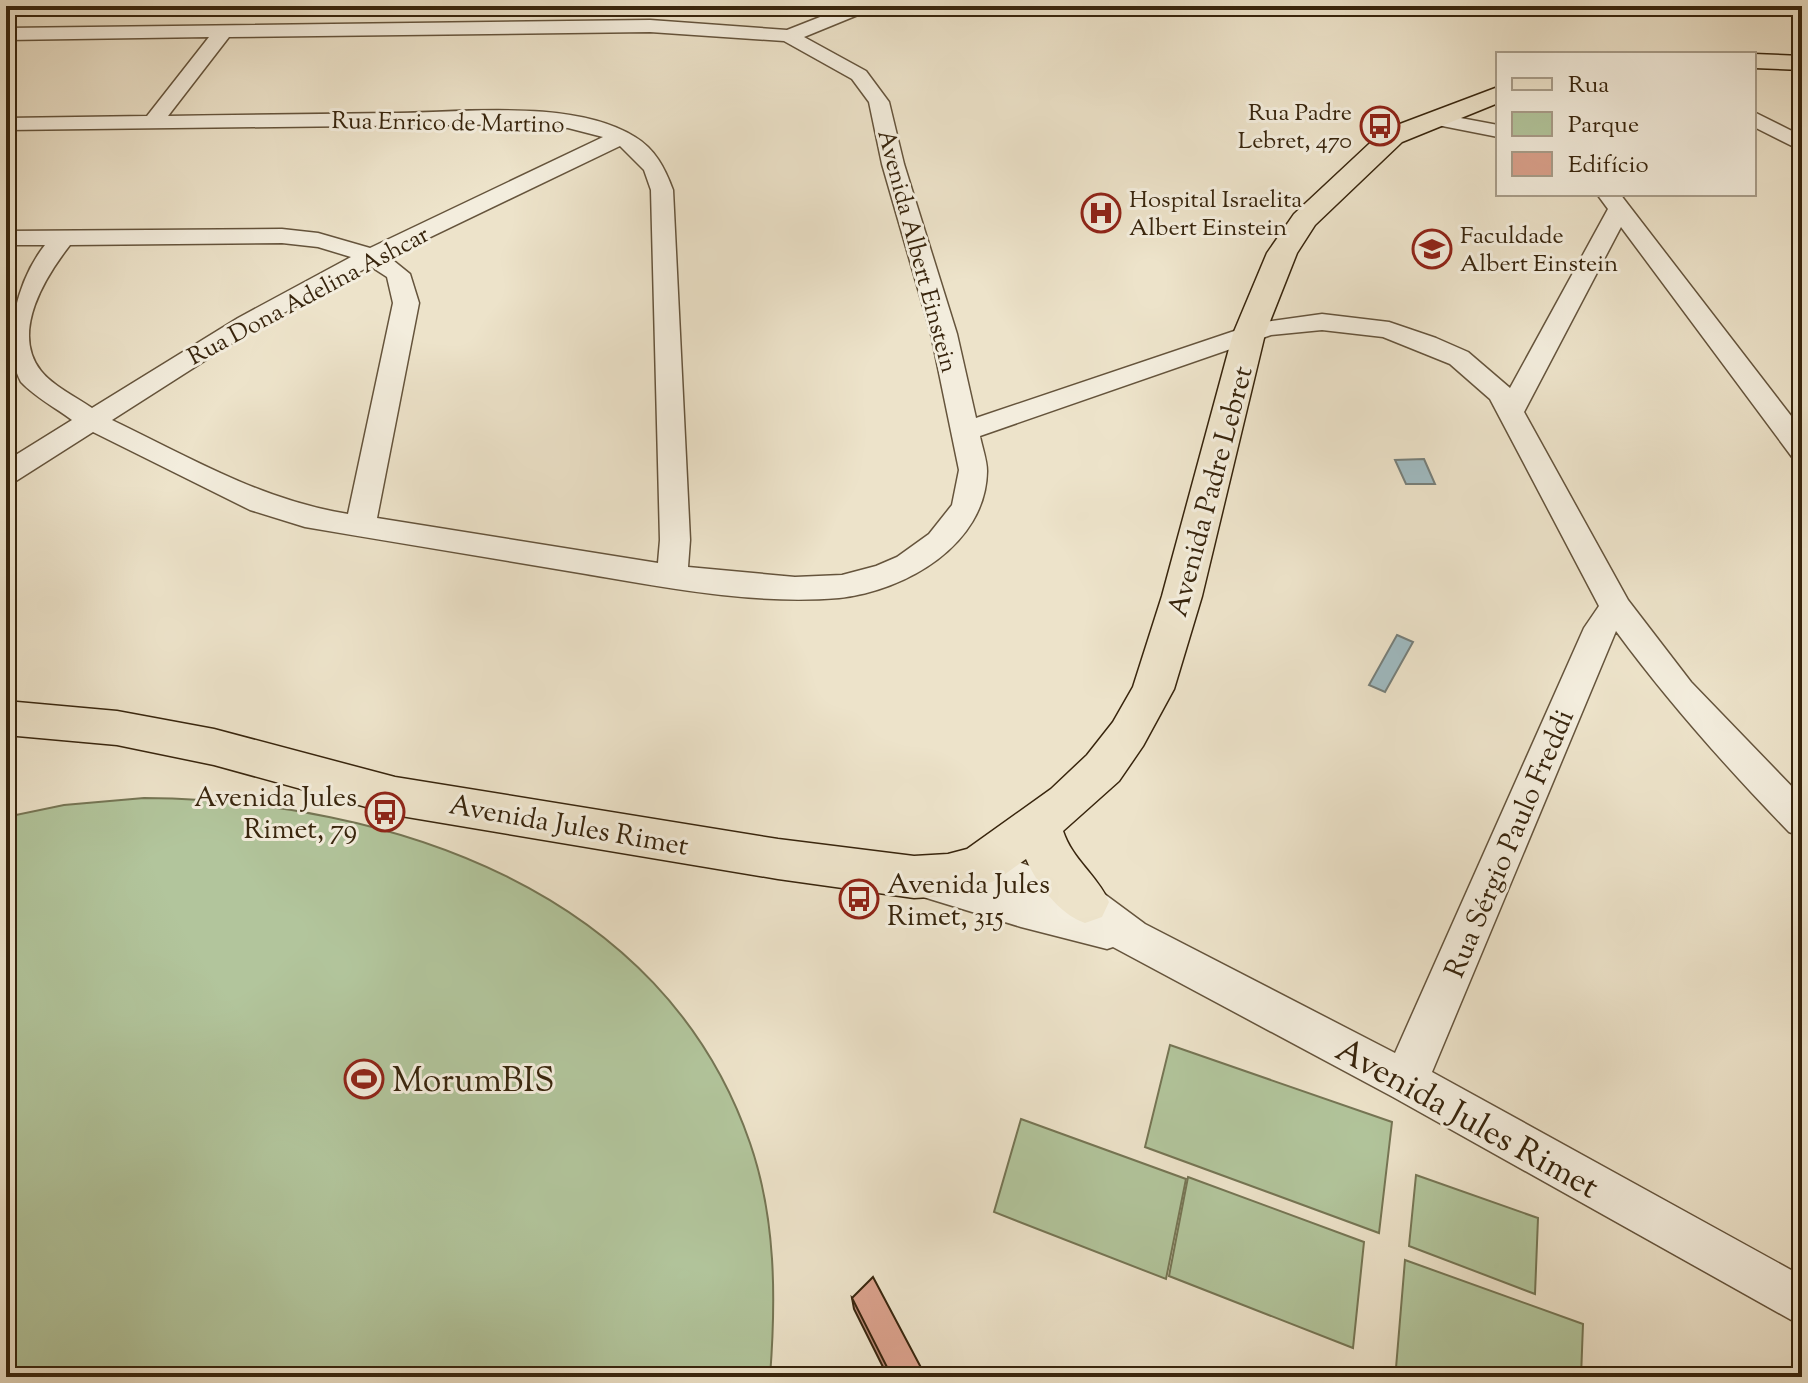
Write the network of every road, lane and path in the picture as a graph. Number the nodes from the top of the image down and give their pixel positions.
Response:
1 (655, 6) edge
2 (864, 6) edge
3 (751, 9) dead end
4 (462, 11) dead end
5 (172, 12) dead end
6 (603, 27) junction
7 (445, 28) junction
8 (736, 30) junction
9 (224, 31) junction
10 (111, 32) junction
11 (6, 34) edge
12 (789, 36) junction
13 (1756, 61) edge
14 (1802, 63) edge
15 (1496, 95) edge
16 (1434, 119) junction
17 (1756, 119) edge
18 (152, 123) junction
19 (6, 124) edge
20 (1496, 131) edge
21 (621, 137) junction
22 (1802, 145) edge
23 (1614, 202) edge
24 (6, 238) edge
25 (63, 238) junction
26 (373, 256) junction
27 (13, 312) edge
28 (1249, 334) junction
29 (1512, 410) junction
30 (90, 420) junction
31 (965, 431) junction
32 (1802, 450) edge
33 (6, 474) edge
34 (360, 527) junction
35 (672, 577) junction
36 (1616, 608) junction
37 (6, 718) edge
38 (1802, 821) edge
39 (1038, 825) junction
40 (980, 866) junction
41 (914, 877) junction
42 (1085, 902) junction
43 (1131, 937) junction
44 (1408, 1082) junction
45 (1802, 1302) edge

1 - 6 street
2 - 12 street
3 - 8 street
4 - 7 street
5 - 10 street
6 - 7 street, Avenida Albert Einstein
6 - 8 street, Avenida Albert Einstein
7 - 9 street, Avenida Albert Einstein
8 - 12 street, Avenida Albert Einstein
9 - 10 street, Avenida Albert Einstein
9 - 18 street
10 - 11 street, Avenida Albert Einstein
12 - 31 street, Avenida Albert Einstein
13 - 14 main road
15 - 16 main road, Avenida Padre Lebret
16 - 20 street
16 - 28 main road, Avenida Padre Lebret
17 - 22 street
18 - 19 street, Rua Enrico de Martino
18 - 21 street, Rua Enrico de Martino
21 - 26 street, Rua Dona Adelina Ashcar
21 - 35 street, Rua Enrico de Martino
23 - 29 street
23 - 32 street
24 - 25 street
25 - 26 street
25 - 27 street
26 - 30 street, Rua Dona Adelina Ashcar
26 - 34 street
27 - 30 street, Avenida Albert Einstein
28 - 29 street
28 - 31 street
28 - 39 main road, Avenida Padre Lebret
29 - 36 street
30 - 33 street, Rua Dona Adelina Ashcar
30 - 34 street, Avenida Albert Einstein
31 - 35 street, Avenida Albert Einstein
34 - 35 street, Avenida Albert Einstein
36 - 38 street
36 - 44 street, Rua Sérgio Paulo Freddi
37 - 41 main road, Avenida Jules Rimet
39 - 40 main road, Avenida Padre Lebret
39 - 42 main road
40 - 41 main road, Avenida Padre Lebret
40 - 42 street, Avenida Jules Rimet
41 - 43 street, Avenida Jules Rimet
42 - 43 street, Avenida Jules Rimet
43 - 44 street, Avenida Jules Rimet
44 - 45 street, Avenida Jules Rimet

